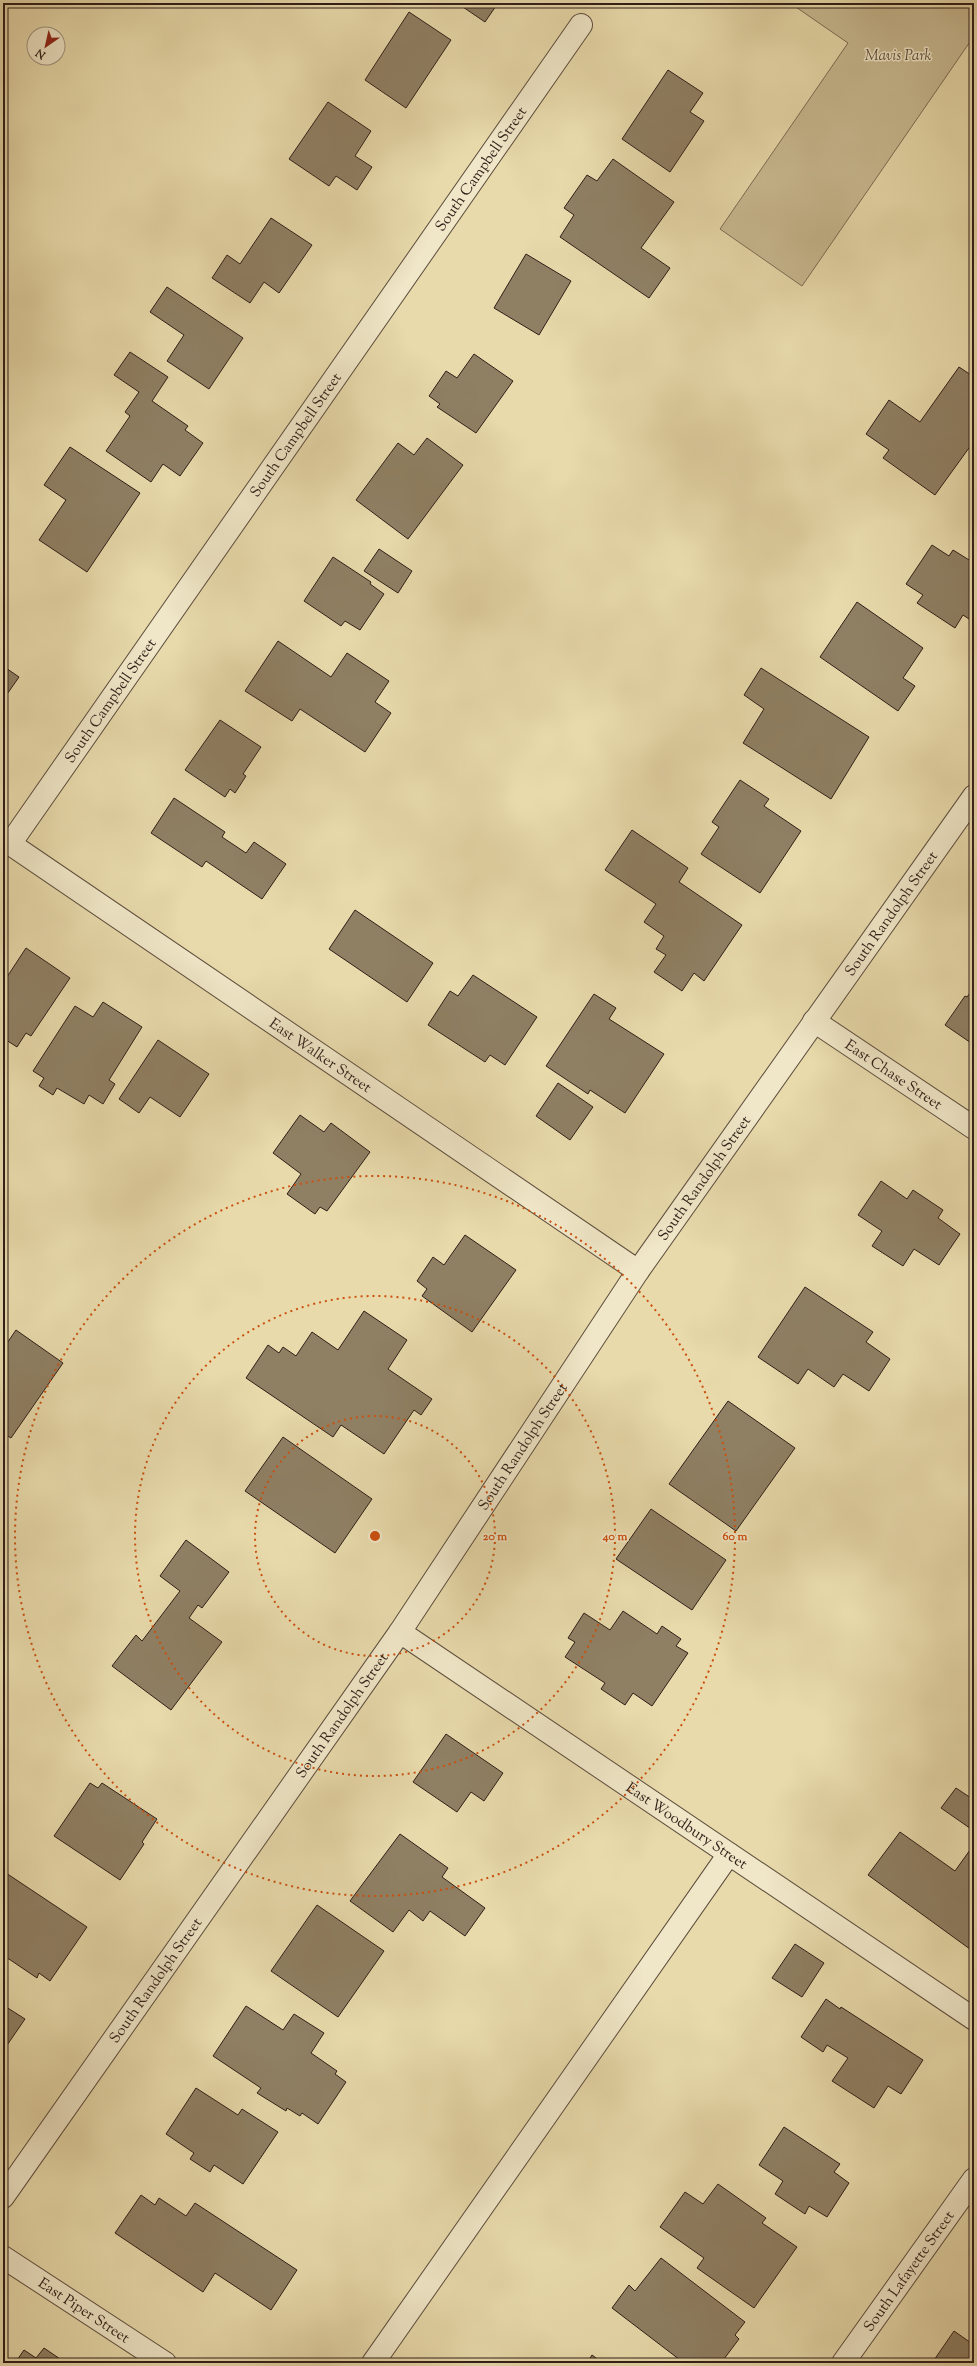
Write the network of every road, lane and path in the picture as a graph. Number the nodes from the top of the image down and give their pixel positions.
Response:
1 (581, 25) dead end
2 (974, 796) edge
3 (7, 841) edge
4 (814, 1021) junction
5 (974, 1128) edge
6 (638, 1271) junction
7 (400, 1632) junction
8 (729, 1854) junction
9 (974, 2019) edge
10 (974, 2179) edge
11 (3, 2197) edge
12 (3, 2257) edge
13 (165, 2363) edge
14 (373, 2363) edge
15 (843, 2363) edge

1 - 3 street, South Campbell Street
2 - 4 street, South Randolph Street
3 - 6 street, East Walker Street
4 - 5 street, East Chase Street
4 - 6 street, South Randolph Street
6 - 7 street, South Randolph Street
7 - 8 street, East Woodbury Street
7 - 11 street, South Randolph Street
8 - 9 street, East Woodbury Street
8 - 14 street
10 - 15 street, South Lafayette Street
12 - 13 street, East Piper Street

